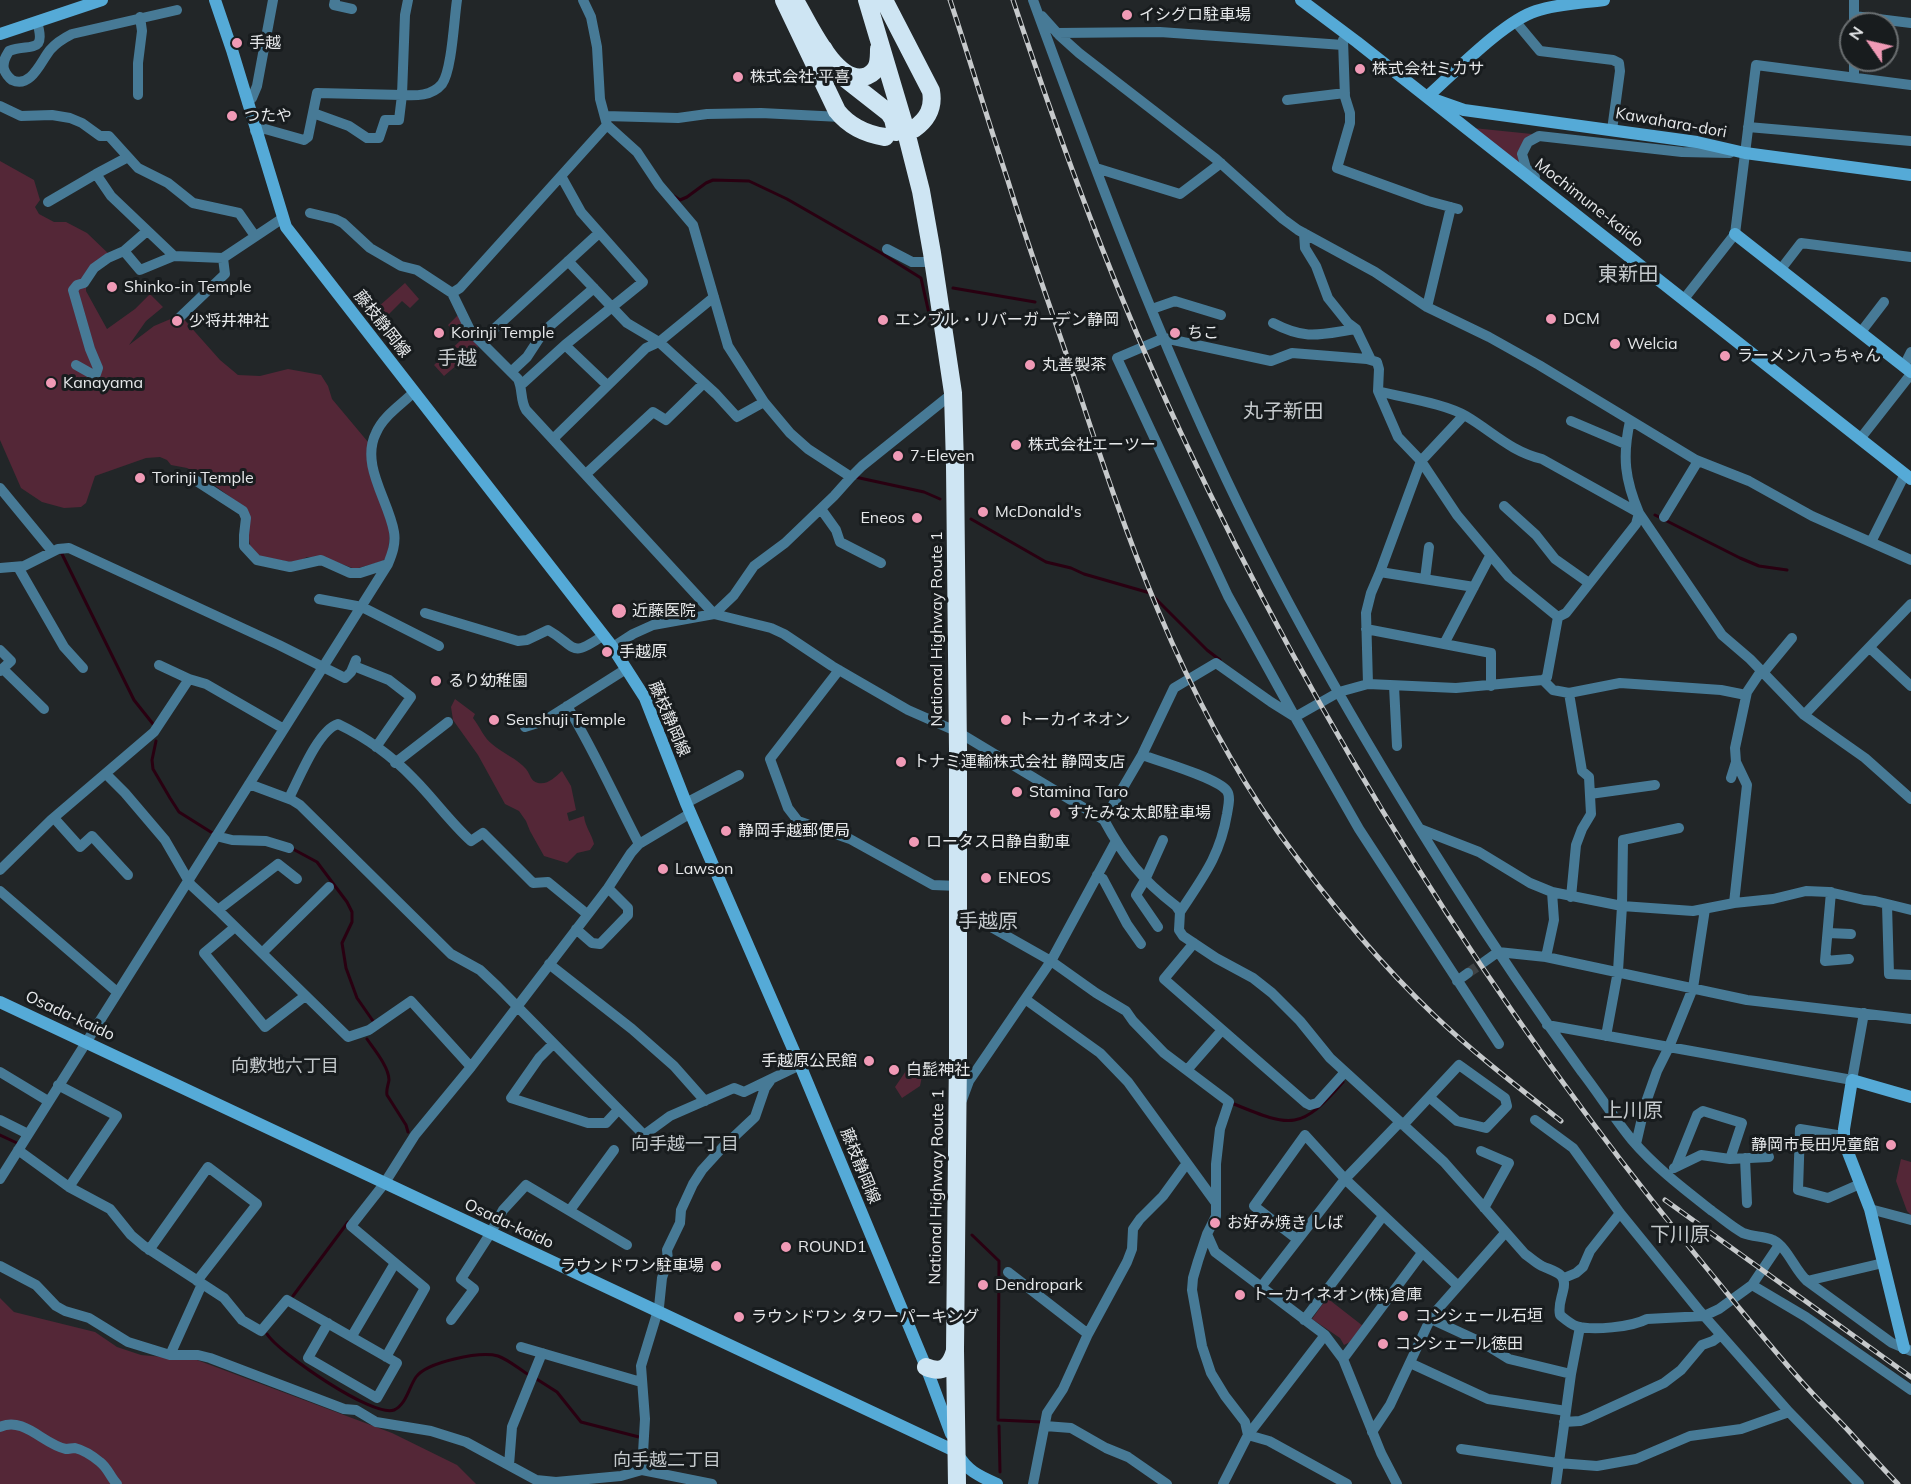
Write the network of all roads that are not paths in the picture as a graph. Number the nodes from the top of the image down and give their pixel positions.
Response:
1 (102, 0) edge
2 (215, 0) edge
3 (273, 0) edge
4 (335, 0) edge
5 (408, 0) edge
6 (457, 0) edge
7 (583, 0) edge
8 (867, 0) edge
9 (884, 0) edge
10 (1034, 0) edge
11 (1301, 0) edge
12 (1604, 0) edge
13 (793, 1) edge
14 (352, 9) dead end
15 (177, 10) dead end
16 (1038, 12) junction
17 (140, 17) junction
18 (1515, 21) junction
19 (37, 22) junction
20 (1342, 30) junction
21 (1057, 33) junction
22 (0, 34) edge
23 (879, 41) junction
24 (1343, 45) junction
25 (823, 48) junction
26 (2, 59) edge
27 (1854, 72) edge
28 (1854, 77) junction
29 (1911, 85) edge
30 (1345, 93) junction
31 (138, 95) dead end
32 (402, 95) junction
33 (1427, 97) junction
34 (1287, 100) dead end
35 (247, 102) junction
36 (0, 106) edge
37 (313, 113) junction
38 (841, 117) junction
39 (606, 121) junction
40 (1748, 128) junction
41 (1612, 130) junction
42 (255, 131) junction
43 (901, 134) junction
44 (1911, 141) edge
45 (1745, 153) junction
46 (128, 157) junction
47 (1221, 163) junction
48 (1096, 168) junction
49 (96, 174) junction
50 (1911, 175) edge
51 (561, 176) junction
52 (48, 202) dead end
53 (310, 213) dead end
54 (283, 218) junction
55 (147, 231) junction
56 (599, 233) junction
57 (1304, 233) junction
58 (1735, 234) junction
59 (255, 236) junction
60 (1607, 238) junction
61 (887, 249) dead end
62 (124, 251) junction
63 (174, 256) junction
64 (1911, 257) edge
65 (223, 258) junction
66 (568, 261) junction
67 (926, 262) junction
68 (1781, 269) junction
69 (594, 288) junction
70 (452, 293) junction
71 (714, 297) junction
72 (1684, 299) junction
73 (1884, 302) dead end
74 (612, 306) junction
75 (1427, 307) junction
76 (1152, 309) junction
77 (1221, 315) dead end
78 (943, 317) junction
79 (179, 318) dead end
80 (1273, 323) dead end
81 (1356, 329) junction
82 (1861, 332) junction
83 (1164, 338) junction
84 (481, 341) junction
85 (659, 342) junction
86 (565, 345) junction
87 (1911, 352) edge
88 (1371, 360) junction
89 (76, 364) dead end
90 (1909, 371) edge
91 (511, 372) junction
92 (704, 383) junction
93 (521, 385) junction
94 (607, 385) junction
95 (1377, 391) junction
96 (414, 392) junction
97 (953, 393) junction
98 (764, 402) junction
99 (1464, 415) junction
100 (1571, 421) dead end
101 (1630, 421) junction
102 (554, 438) junction
103 (1860, 439) junction
104 (1625, 444) junction
105 (1421, 461) junction
106 (1698, 461) junction
107 (586, 474) junction
108 (851, 477) junction
109 (1908, 477) edge
110 (195, 480) dead end
111 (0, 488) edge
112 (1504, 506) dead end
113 (821, 509) junction
114 (1639, 513) junction
115 (1664, 517) dead end
116 (1871, 542) junction
117 (1430, 547) dead end
118 (52, 551) junction
119 (1490, 556) junction
120 (1911, 560) edge
121 (881, 563) dead end
122 (388, 564) junction
123 (18, 567) junction
124 (0, 568) edge
125 (1380, 572) junction
126 (1425, 579) junction
127 (1589, 583) junction
128 (1474, 587) junction
129 (319, 599) dead end
130 (1911, 604) edge
131 (362, 607) junction
132 (425, 613) dead end
133 (714, 614) junction
134 (1558, 617) junction
135 (1366, 629) junction
136 (603, 635) junction
137 (1792, 638) dead end
138 (1444, 644) junction
139 (440, 646) dead end
140 (613, 647) junction
141 (1870, 648) junction
142 (0, 650) edge
143 (159, 664) dead end
144 (323, 667) junction
145 (83, 668) dead end
146 (626, 669) junction
147 (839, 669) junction
148 (2, 670) edge
149 (1762, 672) junction
150 (189, 679) junction
151 (1543, 680) junction
152 (1368, 684) junction
153 (1394, 686) junction
154 (1491, 686) junction
155 (1911, 686) edge
156 (1339, 692) junction
157 (1569, 693) junction
158 (1746, 695) junction
159 (567, 706) junction
160 (44, 708) dead end
161 (1804, 715) junction
162 (1295, 717) junction
163 (448, 722) dead end
164 (525, 727) dead end
165 (284, 729) junction
166 (958, 732) junction
167 (1397, 746) dead end
168 (376, 747) junction
169 (1142, 755) junction
170 (1736, 762) junction
171 (395, 763) junction
172 (106, 774) junction
173 (740, 775) dead end
174 (1731, 778) dead end
175 (249, 784) junction
176 (1655, 786) dead end
177 (1590, 794) junction
178 (289, 798) junction
179 (1911, 800) edge
180 (689, 808) junction
181 (54, 818) junction
182 (1104, 820) junction
183 (1679, 828) dead end
184 (1419, 829) junction
185 (216, 836) junction
186 (1163, 840) dead end
187 (1116, 841) junction
188 (639, 844) junction
189 (284, 857) junction
190 (0, 870) edge
191 (1097, 874) junction
192 (128, 875) dead end
193 (189, 879) junction
194 (297, 879) dead end
195 (1145, 880) junction
196 (958, 886) junction
197 (329, 887) dead end
198 (608, 888) junction
199 (0, 891) edge
200 (1552, 892) junction
201 (1831, 892) junction
202 (1571, 897) junction
203 (1734, 903) junction
204 (1887, 905) junction
205 (1622, 906) junction
206 (1706, 909) junction
207 (218, 910) junction
208 (1911, 910) edge
209 (1180, 912) junction
210 (587, 914) junction
211 (975, 918) dead end
212 (235, 927) junction
213 (1158, 927) dead end
214 (576, 929) junction
215 (1828, 933) junction
216 (1851, 934) dead end
217 (1194, 943) junction
218 (1141, 944) dead end
219 (1498, 952) junction
220 (262, 953) junction
221 (1546, 957) junction
222 (1849, 959) dead end
223 (1051, 961) junction
224 (1484, 962) tunnel mouth
225 (549, 964) junction
226 (1618, 971) junction
227 (1468, 973) tunnel mouth
228 (1911, 975) edge
229 (1457, 981) junction
230 (1693, 988) junction
231 (117, 992) junction
232 (305, 996) junction
233 (1025, 999) junction
234 (0, 1002) edge
235 (516, 1006) junction
236 (1864, 1013) junction
237 (1911, 1019) edge
238 (1547, 1025) junction
239 (1222, 1030) junction
240 (1606, 1036) junction
241 (85, 1042) junction
242 (553, 1044) junction
243 (1499, 1044) dead end
244 (1669, 1047) junction
245 (800, 1065) junction
246 (471, 1067) junction
247 (1187, 1070) junction
248 (0, 1072) edge
249 (1345, 1072) junction
250 (1852, 1080) junction
251 (770, 1081) junction
252 (58, 1085) junction
253 (1429, 1097) junction
254 (1911, 1097) edge
255 (48, 1101) junction
256 (705, 1101) junction
257 (618, 1110) junction
258 (957, 1112) junction
259 (0, 1120) edge
260 (1535, 1120) dead end
261 (1401, 1124) junction
262 (28, 1134) junction
263 (1844, 1136) junction
264 (1636, 1144) junction
265 (18, 1150) junction
266 (614, 1150) dead end
267 (1481, 1152) dead end
268 (1769, 1157) dead end
269 (1745, 1158) junction
270 (1730, 1159) junction
271 (4, 1163) edge
272 (1187, 1163) junction
273 (1676, 1167) junction
274 (1664, 1172) junction
275 (0, 1179) edge
276 (1345, 1179) junction
277 (384, 1184) junction
278 (1860, 1184) junction
279 (69, 1187) junction
280 (1747, 1203) dead end
281 (1217, 1204) junction
282 (1484, 1208) junction
283 (1870, 1209) junction
284 (570, 1210) junction
285 (1620, 1213) junction
286 (1383, 1216) junction
287 (1911, 1220) edge
288 (1505, 1233) junction
289 (490, 1234) junction
290 (1207, 1234) junction
291 (1297, 1239) junction
292 (627, 1245) dead end
293 (1779, 1245) junction
294 (149, 1250) junction
295 (1422, 1253) junction
296 (394, 1263) junction
297 (1883, 1263) junction
298 (0, 1266) edge
299 (1008, 1272) dead end
300 (1564, 1278) junction
301 (1807, 1281) junction
302 (200, 1282) junction
303 (1457, 1285) junction
304 (1752, 1285) junction
305 (1261, 1287) junction
306 (657, 1312) junction
307 (1704, 1316) junction
308 (1431, 1319) junction
309 (451, 1320) dead end
310 (1304, 1320) junction
311 (328, 1323) junction
312 (1580, 1327) junction
313 (1088, 1334) junction
314 (1325, 1335) junction
315 (1721, 1335) junction
316 (352, 1336) junction
317 (521, 1347) dead end
318 (1908, 1349) edge
319 (955, 1350) junction
320 (542, 1353) junction
321 (170, 1355) junction
322 (386, 1357) junction
323 (1343, 1359) junction
324 (1410, 1363) junction
325 (927, 1367) junction
326 (1571, 1374) junction
327 (641, 1383) junction
328 (1911, 1390) edge
329 (360, 1401) junction
330 (1789, 1412) junction
331 (1565, 1416) junction
332 (1045, 1426) junction
333 (0, 1427) edge
334 (1372, 1432) junction
335 (1248, 1435) junction
336 (1461, 1449) dead end
337 (957, 1452) junction
338 (1558, 1463) junction
339 (509, 1465) junction
340 (642, 1470) junction
341 (536, 1482) edge
342 (117, 1484) edge
343 (712, 1484) edge
344 (957, 1484) edge
345 (997, 1484) edge
346 (1033, 1484) edge
347 (1167, 1484) edge
348 (1223, 1484) edge
349 (1347, 1484) edge
350 (1397, 1484) edge
351 (1556, 1484) edge
352 (1859, 1484) edge

1 - 19 main road
2 - 35 main road, 藤枝静岡線
3 - 35 street
4 - 14 street
5 - 32 street
6 - 32 street
7 - 39 street
8 - 23 highway, National Highway Route 1
9 - 43 highway
10 - 16 street
11 - 20 main road, Mochimune-kaido
12 - 18 main road
13 - 25 highway
13 - 38 highway
15 - 17 street
16 - 21 street
16 - 48 street
17 - 26 street
17 - 31 street
18 - 33 main road
18 - 41 street
19 - 22 main road
19 - 26 street
20 - 24 street
20 - 33 main road, Mochimune-kaido
21 - 24 street
21 - 47 street
23 - 25 highway
23 - 43 highway, National Highway Route 1
24 - 30 street
25 - 43 highway
27 - 28 street
28 - 29 street
28 - 40 street
30 - 34 street
30 - 75 street
32 - 37 street
32 - 37 street
33 - 41 main road, Kawahara-dori
33 - 60 main road, Mochimune-kaido
35 - 42 main road, 藤枝静岡線
36 - 46 street
37 - 42 street
38 - 39 street
38 - 43 highway
39 - 51 street
39 - 71 street
40 - 44 street
40 - 45 street
41 - 45 main road, Kawahara-dori
42 - 54 main road, 藤枝静岡線
43 - 67 highway
43 - 78 highway, National Highway Route 1
45 - 50 main road, Kawahara-dori
45 - 58 street
45 - 60 street
46 - 49 street
46 - 59 street
47 - 48 street
47 - 57 street
48 - 76 street
49 - 52 street
49 - 55 street
51 - 56 street
51 - 70 street
53 - 70 street
54 - 59 street
54 - 96 main road, 藤枝静岡線
55 - 62 street
55 - 63 street
56 - 66 street
56 - 74 street
57 - 75 street
57 - 81 street
58 - 68 main road
58 - 72 street
59 - 65 street
60 - 72 main road, Mochimune-kaido
61 - 67 street
62 - 63 street
62 - 89 street
63 - 65 street
64 - 68 street
65 - 79 street
66 - 69 street
66 - 84 street
67 - 78 highway
68 - 82 main road
69 - 74 street
69 - 91 street
70 - 84 street
71 - 85 street
71 - 98 street
72 - 103 main road, Mochimune-kaido
73 - 82 street
74 - 85 street
74 - 86 street
75 - 101 street
76 - 77 street
76 - 83 street
78 - 97 highway, National Highway Route 1
80 - 81 street
81 - 88 street
82 - 90 main road
83 - 88 street
83 - 156 street
83 - 162 street
84 - 91 street
85 - 92 street
85 - 94 street
86 - 93 street
86 - 94 street
87 - 90 street
88 - 95 street
90 - 103 street
91 - 93 street
92 - 98 street
92 - 107 street
93 - 102 street
94 - 102 street
95 - 99 street
95 - 105 street
96 - 122 street
96 - 136 main road, 藤枝静岡線
97 - 108 street
97 - 166 highway, National Highway Route 1
98 - 108 street
99 - 105 street
99 - 114 street
100 - 104 street
101 - 104 street
101 - 106 street
102 - 107 street
103 - 109 main road, Mochimune-kaido
104 - 114 street
105 - 119 street
105 - 125 street
106 - 115 street
106 - 116 street
107 - 133 street
108 - 113 street
109 - 116 street
110 - 122 street
111 - 118 street
112 - 127 street
113 - 121 street
113 - 133 street
114 - 127 street
114 - 149 street
116 - 120 street
117 - 126 street
118 - 123 street
118 - 144 street
119 - 128 street
119 - 134 street
122 - 131 street
123 - 124 street
123 - 145 street
125 - 126 street
125 - 135 street
126 - 128 street
127 - 134 street
128 - 138 street
129 - 131 street
130 - 141 street
131 - 139 street
131 - 144 street
132 - 136 street
133 - 140 street
133 - 147 street
134 - 151 street
135 - 138 street
135 - 152 street
136 - 140 main road, 藤枝静岡線
137 - 149 street
138 - 154 street
140 - 146 main road, 藤枝静岡線
141 - 155 street
141 - 161 street
142 - 148 street
143 - 150 street
144 - 165 street
144 - 168 street
146 - 159 street
146 - 180 main road, 藤枝静岡線
147 - 166 street
147 - 196 street
148 - 160 street
149 - 158 street
149 - 161 street
150 - 165 street
150 - 172 street
151 - 154 street
151 - 157 street
152 - 153 street
152 - 156 street
153 - 154 street
153 - 167 street
156 - 162 street
156 - 184 street
157 - 158 street
157 - 177 street
158 - 170 street
159 - 164 street
159 - 188 street
161 - 179 street
162 - 169 street
162 - 229 street
163 - 171 street
165 - 175 street
166 - 182 street
166 - 196 highway, National Highway Route 1
168 - 171 street
168 - 178 street
169 - 182 street
169 - 209 street
170 - 174 street
170 - 203 street
171 - 210 street
172 - 181 street
172 - 193 street
173 - 180 street
175 - 178 street
175 - 185 street
176 - 177 street
177 - 202 street
178 - 235 street
180 - 188 street
180 - 245 main road, 藤枝静岡線
181 - 190 street
181 - 192 street
182 - 187 street
183 - 205 street
184 - 200 street
184 - 219 street
185 - 189 street
185 - 193 street
186 - 195 street
187 - 191 street
187 - 195 street
188 - 198 street
189 - 194 street
189 - 207 street
191 - 218 street
191 - 223 street
193 - 207 street
193 - 231 street
195 - 209 street
195 - 213 street
196 - 258 highway, National Highway Route 1
197 - 220 street
198 - 210 street
198 - 214 street
199 - 231 street
200 - 202 street
200 - 221 street
201 - 203 street
201 - 204 street
201 - 215 street
202 - 205 street
203 - 206 street
204 - 208 street
204 - 228 street
205 - 206 street
205 - 226 street
206 - 230 street
207 - 212 street
209 - 217 street
210 - 214 street
211 - 223 street
212 - 220 street
212 - 232 street
214 - 225 street
215 - 216 street
215 - 222 street
217 - 239 street
217 - 249 street
219 - 221 street
219 - 224 street
219 - 238 street
220 - 232 street
221 - 226 street
223 - 233 street
223 - 247 street
225 - 235 street
225 - 256 street
226 - 230 street
226 - 240 street
227 - 229 street
229 - 243 street
230 - 236 street
230 - 244 street
231 - 241 street
232 - 246 street
233 - 258 street
233 - 272 street
234 - 241 main road, Osada-kaido
235 - 242 street
235 - 246 street
236 - 237 street
236 - 250 street
238 - 240 street
238 - 264 street
239 - 247 street
239 - 249 street
240 - 244 street
241 - 252 street
241 - 277 main road, Osada-kaido
242 - 257 street
242 - 257 street
244 - 250 street
244 - 264 street
245 - 251 street
245 - 325 main road, 藤枝静岡線
246 - 277 street
247 - 281 street
248 - 255 street
249 - 261 street
250 - 254 main road
250 - 263 main road
251 - 256 street
251 - 306 street
252 - 255 street
252 - 279 street
253 - 253 street
253 - 261 street
255 - 262 street
256 - 257 street
258 - 319 highway, National Highway Route 1
259 - 262 street
260 - 285 street
261 - 276 street
261 - 282 street
262 - 265 street
263 - 278 main road
263 - 278 street
264 - 274 street
265 - 271 street
265 - 279 street
266 - 284 street
267 - 282 street
268 - 269 street
269 - 270 street
269 - 280 street
270 - 273 street
270 - 273 street
271 - 275 street
272 - 281 street
272 - 313 street
273 - 274 street
274 - 293 street
276 - 286 street
276 - 291 street
276 - 291 street
277 - 289 main road, Osada-kaido
277 - 296 street
278 - 283 main road
279 - 294 street
281 - 290 street
282 - 288 street
283 - 287 street
283 - 297 main road
284 - 289 street
284 - 292 street
285 - 300 street
285 - 307 street
286 - 295 street
286 - 310 street
288 - 300 street
288 - 303 street
289 - 306 main road, Osada-kaido
289 - 309 street
290 - 305 street
290 - 335 street
291 - 305 street
293 - 301 street
293 - 304 street
294 - 302 street
294 - 302 street
295 - 303 street
295 - 323 street
296 - 316 street
296 - 322 street
297 - 301 street
297 - 318 main road
298 - 321 street
299 - 313 street
300 - 312 street
301 - 318 street
302 - 311 street
302 - 321 street
303 - 308 street
304 - 307 street
304 - 328 street
305 - 310 street
306 - 327 street
306 - 337 main road, Osada-kaido
307 - 312 street
307 - 315 street
308 - 324 street
308 - 326 street
310 - 314 street
311 - 316 street
311 - 329 street
312 - 326 street
313 - 332 street
314 - 323 street
314 - 335 street
315 - 330 street
315 - 331 street
316 - 322 street
317 - 320 street
319 - 325 highway
319 - 337 highway, National Highway Route 1
320 - 327 street
320 - 339 street
321 - 329 street
322 - 329 street
323 - 334 street
324 - 331 street
324 - 334 street
325 - 337 main road, 藤枝静岡線
326 - 331 street
327 - 340 street
329 - 339 street
330 - 338 street
330 - 352 street
331 - 338 street
332 - 346 street
332 - 347 street
333 - 342 street
334 - 350 street
335 - 348 street
335 - 349 street
336 - 338 street
337 - 344 highway, National Highway Route 1
337 - 345 main road, Osada-kaido
338 - 351 street
339 - 341 street
340 - 341 street
340 - 343 street

